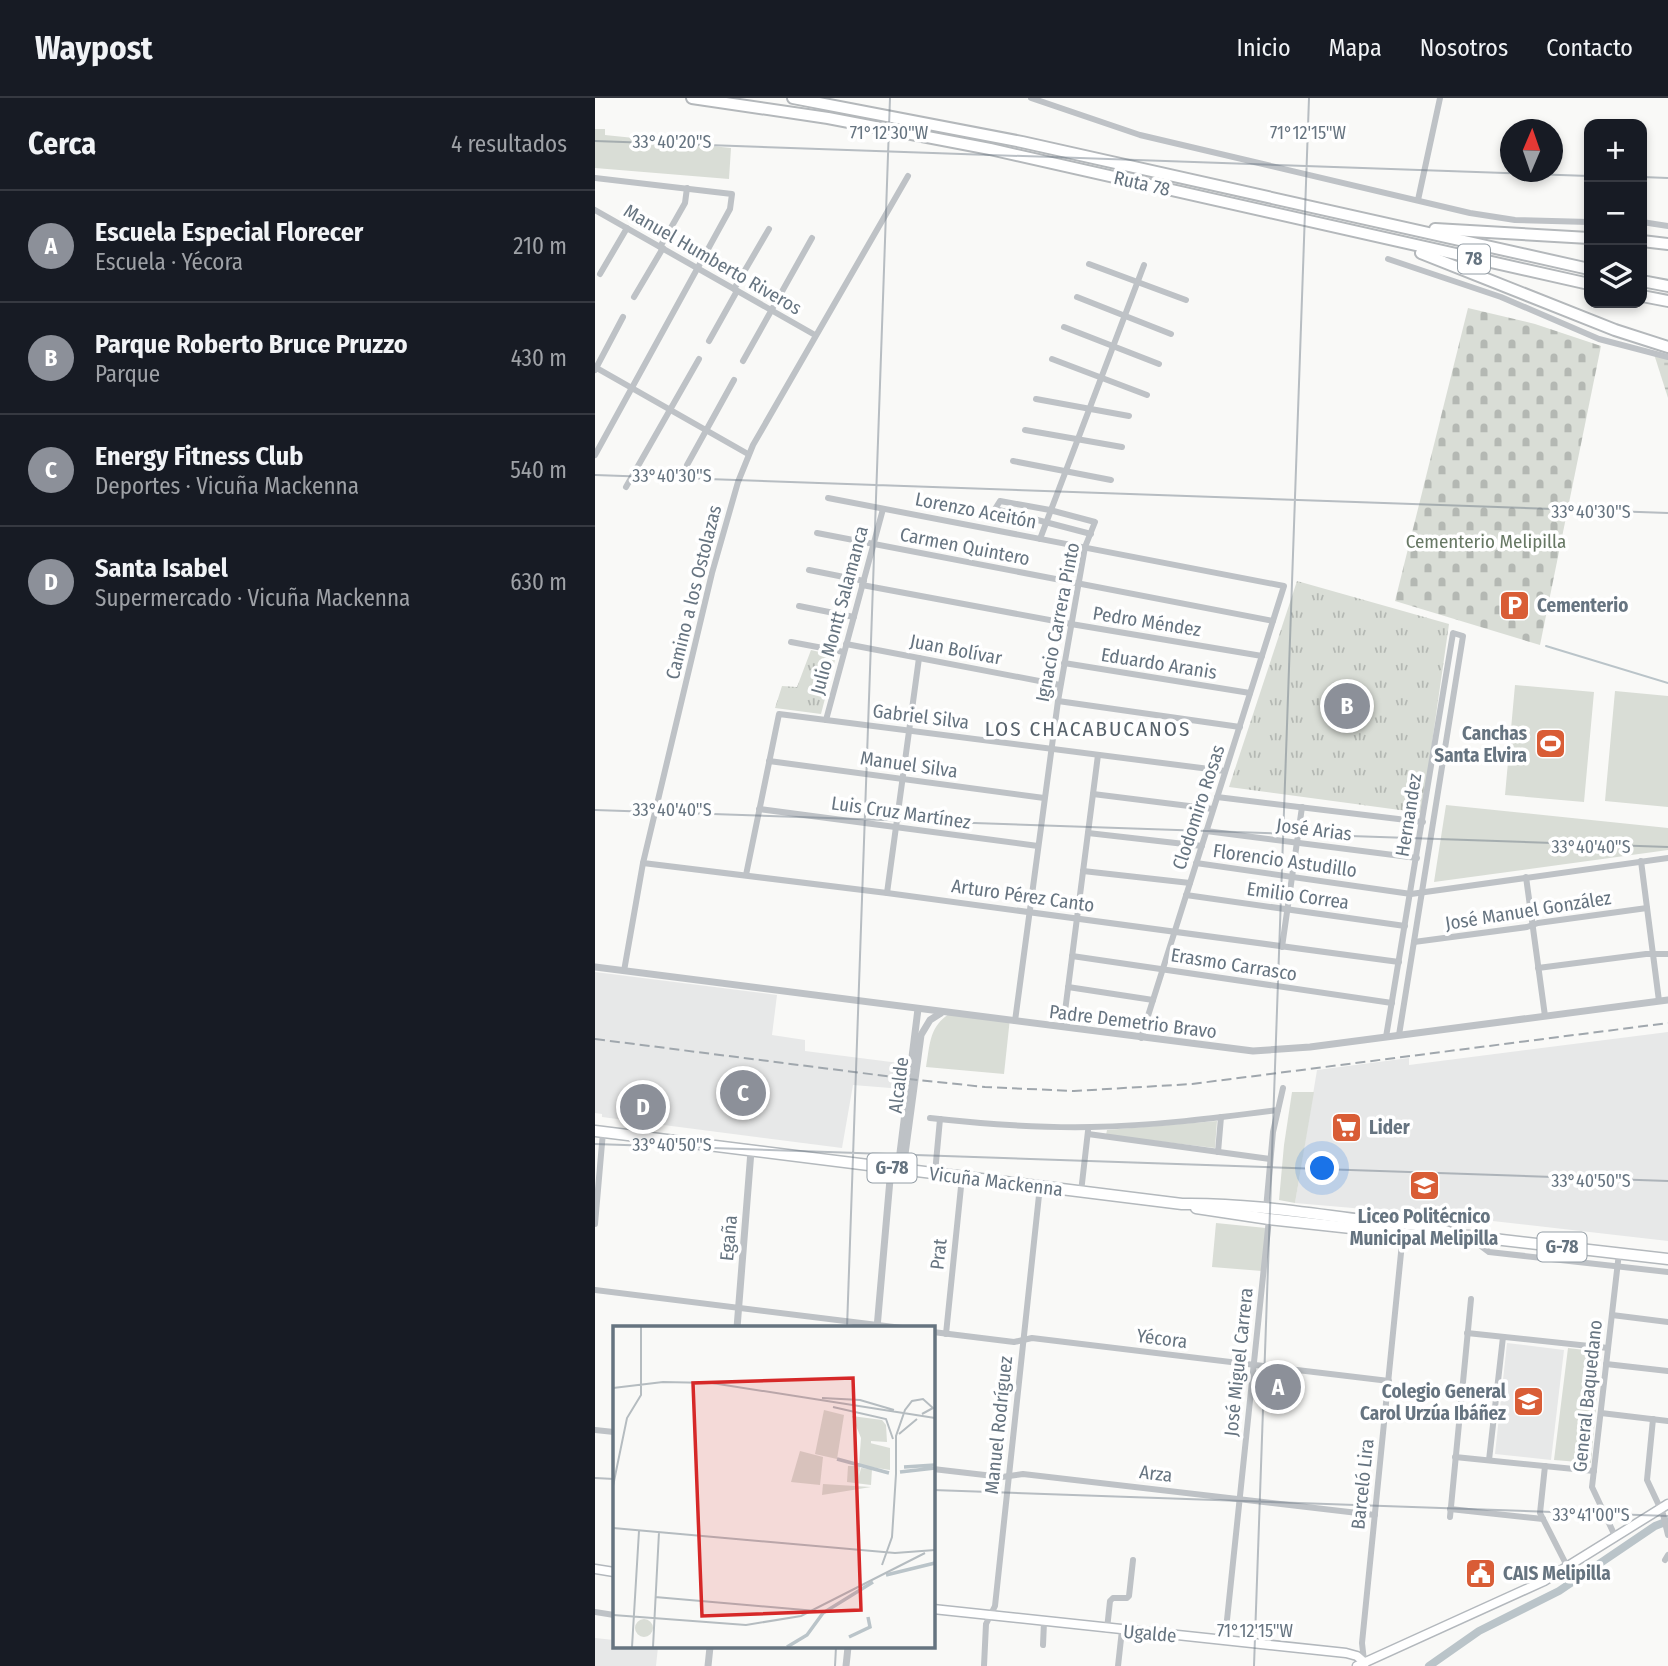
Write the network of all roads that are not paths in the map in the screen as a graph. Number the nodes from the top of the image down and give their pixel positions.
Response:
1 (692, 98) edge
2 (793, 98) edge
3 (1031, 98) edge
4 (1440, 98) edge
5 (908, 176) dead end
6 (596, 178) edge
7 (595, 188) edge
8 (687, 188) junction
9 (1418, 200) junction
10 (595, 210) edge
11 (1378, 222) junction
12 (1584, 222) edge
13 (1647, 223) edge
14 (1668, 226) edge
15 (627, 228) junction
16 (769, 229) dead end
17 (1359, 233) junction
18 (812, 238) dead end
19 (1584, 238) edge
20 (1647, 242) edge
21 (1668, 244) edge
22 (661, 247) junction
23 (1388, 259) dead end
24 (1089, 264) dead end
25 (1144, 264) dead end
26 (1584, 268) edge
27 (698, 269) junction
28 (600, 274) dead end
29 (1137, 282) junction
30 (1647, 282) edge
31 (1584, 283) edge
32 (1668, 286) edge
33 (736, 290) junction
34 (634, 297) dead end
35 (1077, 297) dead end
36 (1647, 297) edge
37 (1186, 300) dead end
38 (1668, 302) edge
39 (772, 310) junction
40 (1125, 316) junction
41 (623, 317) dead end
42 (1064, 327) dead end
43 (1171, 334) dead end
44 (815, 335) junction
45 (709, 341) dead end
46 (1113, 346) junction
47 (1668, 346) edge
48 (1668, 357) edge
49 (699, 359) dead end
50 (1052, 359) dead end
51 (743, 361) dead end
52 (1159, 364) dead end
53 (595, 368) edge
54 (1101, 378) junction
55 (734, 380) dead end
56 (633, 388) junction
57 (1147, 395) dead end
58 (1036, 399) dead end
59 (1089, 409) junction
60 (670, 410) junction
61 (1129, 415) dead end
62 (706, 430) junction
63 (1025, 430) dead end
64 (1077, 439) junction
65 (1122, 447) dead end
66 (748, 454) junction
67 (595, 455) edge
68 (1013, 461) dead end
69 (687, 465) dead end
70 (1065, 471) junction
71 (1111, 480) dead end
72 (626, 487) dead end
73 (828, 498) dead end
74 (883, 509) junction
75 (1050, 510) junction
76 (1047, 521) junction
77 (817, 533) dead end
78 (1091, 534) junction
79 (1040, 538) junction
80 (873, 544) junction
81 (1085, 547) junction
82 (809, 570) dead end
83 (863, 583) junction
84 (1078, 584) junction
85 (1284, 586) joint
86 (799, 606) dead end
87 (854, 617) junction
88 (1273, 621) junction
89 (1071, 624) junction
90 (791, 642) dead end
91 (846, 644) junction
92 (844, 652) junction
93 (1262, 656) junction
94 (919, 658) junction
95 (1064, 663) junction
96 (1060, 685) junction
97 (1250, 693) junction
98 (1058, 701) junction
99 (826, 720) junction
100 (1240, 727) junction
101 (909, 731) junction
102 (1051, 749) junction
103 (1098, 755) junction
104 (769, 761) junction
105 (1225, 771) junction
106 (903, 779) junction
107 (1093, 794) junction
108 (1217, 796) junction
109 (1044, 798) junction
110 (1302, 807) junction
111 (759, 809) junction
112 (1213, 809) junction
113 (1423, 822) junction
114 (896, 827) junction
115 (1206, 831) junction
116 (1088, 833) junction
117 (1296, 843) junction
118 (1038, 846) junction
119 (1202, 846) junction
120 (1668, 858) edge
121 (1417, 859) junction
122 (1641, 861) junction
123 (643, 863) junction
124 (1196, 863) junction
125 (1083, 871) junction
126 (745, 874) junction
127 (1291, 877) junction
128 (1527, 877) junction
129 (1190, 883) junction
130 (887, 893) junction
131 (1422, 893) junction
132 (1411, 894) junction
133 (1186, 895) junction
134 (1647, 908) junction
135 (1287, 909) junction
136 (1030, 912) junction
137 (1077, 918) junction
138 (1533, 925) junction
139 (1405, 926) junction
140 (1174, 932) junction
141 (1414, 942) junction
142 (1282, 947) junction
143 (1653, 954) junction
144 (1668, 954) edge
145 (1072, 956) junction
146 (1399, 962) junction
147 (595, 967) edge
148 (1538, 968) junction
149 (1162, 970) junction
150 (624, 971) junction
151 (1068, 988) junction
152 (1153, 1000) junction
153 (1668, 1000) edge
154 (1659, 1001) junction
155 (1392, 1003) junction
156 (918, 1009) junction
157 (941, 1013) junction
158 (1545, 1016) junction
159 (1015, 1021) junction
160 (1063, 1027) junction
161 (1399, 1035) junction
162 (1387, 1037) junction
163 (1141, 1038) junction
164 (1283, 1088) dead end
165 (1278, 1110) junction
166 (1221, 1117) junction
167 (930, 1118) dead end
168 (940, 1119) junction
169 (1088, 1131) junction
170 (598, 1132) edge
171 (751, 1151) junction
172 (1218, 1152) junction
173 (1270, 1158) junction
174 (898, 1169) junction
175 (935, 1173) junction
176 (962, 1177) junction
177 (1040, 1186) junction
178 (1081, 1192) junction
179 (1267, 1214) junction
180 (595, 1224) edge
181 (1404, 1229) junction
182 (1468, 1236) junction
183 (1619, 1253) junction
184 (1668, 1259) edge
185 (1617, 1266) junction
186 (1668, 1272) edge
187 (595, 1290) edge
188 (1471, 1299) dead end
189 (738, 1308) junction
190 (1612, 1315) junction
191 (1668, 1322) edge
192 (737, 1326) edge
193 (870, 1326) edge
194 (877, 1326) edge
195 (935, 1332) edge
196 (1467, 1333) junction
197 (946, 1334) junction
198 (1503, 1337) junction
199 (1023, 1340) junction
200 (1608, 1348) junction
201 (1606, 1364) junction
202 (1254, 1365) junction
203 (1668, 1371) edge
204 (1389, 1381) junction
205 (1601, 1413) junction
206 (1653, 1419) junction
207 (1668, 1421) edge
208 (595, 1430) edge
209 (613, 1432) edge
210 (1455, 1457) junction
211 (1489, 1460) junction
212 (1545, 1466) junction
213 (935, 1469) edge
214 (1594, 1471) junction
215 (1009, 1476) junction
216 (1240, 1499) junction
217 (1450, 1509) junction
218 (1664, 1509) edge
219 (1375, 1515) junction
220 (1450, 1517) dead end
221 (1543, 1519) junction
222 (1668, 1535) edge
223 (1615, 1536) junction
224 (1133, 1560) dead end
225 (1568, 1568) junction
226 (595, 1569) edge
227 (613, 1572) edge
228 (935, 1609) edge
229 (595, 1612) edge
230 (613, 1615) edge
231 (990, 1616) junction
232 (1044, 1622) junction
233 (1107, 1629) junction
234 (1122, 1630) junction
235 (1225, 1639) junction
236 (1043, 1645) dead end
237 (710, 1648) edge
238 (848, 1648) edge
239 (1361, 1664) edge
240 (708, 1666) edge
241 (846, 1666) edge
242 (984, 1666) edge
243 (1118, 1666) edge

1 - 17 highway, Ruta 78 / 78
2 - 11 highway, Ruta 78 / 78
3 - 9 street
4 - 9 street
5 - 44 street, Camino a los Ostolazas
6 - 7 street
6 - 8 street
8 - 22 street
8 - 27 street
9 - 12 street
10 - 15 street, Manuel Humberto Riveros
11 - 19 highway
11 - 26 highway, Ruta 78 / 78
13 - 14 street
15 - 22 street, Manuel Humberto Riveros
15 - 28 street
16 - 33 street
17 - 31 highway, Ruta 78 / 78
17 - 47 highway
18 - 39 street
20 - 21 highway
22 - 27 street, Manuel Humberto Riveros
22 - 34 street
23 - 48 street
24 - 29 street
25 - 29 street
27 - 33 street, Manuel Humberto Riveros
27 - 56 street
29 - 37 street
29 - 40 street
30 - 32 highway
33 - 39 street, Manuel Humberto Riveros
33 - 45 street
35 - 40 street
36 - 38 highway
39 - 44 street, Manuel Humberto Riveros
39 - 51 street
40 - 43 street
40 - 46 street
41 - 53 street
42 - 46 street
44 - 66 street, Camino a los Ostolazas
46 - 52 street
46 - 54 street
49 - 60 street
50 - 54 street
53 - 56 street
54 - 57 street
54 - 59 street
55 - 62 street
56 - 60 street
56 - 67 street
58 - 59 street
59 - 61 street
59 - 64 street
60 - 62 street
60 - 72 street
62 - 66 street
62 - 69 street
63 - 64 street
64 - 65 street
64 - 70 street
66 - 123 street, Camino a los Ostolazas
68 - 70 street
70 - 71 street
70 - 75 street
73 - 74 street, Lorenzo Aceitón
74 - 79 street, Lorenzo Aceitón
74 - 80 street, Julio Montt Salamanca
75 - 76 street
75 - 76 street
75 - 78 street, Ignacio Carrera Pinto
76 - 78 street
76 - 79 street
77 - 80 street, Carmen Quintero
78 - 81 street, Ignacio Carrera Pinto
79 - 81 street, Lorenzo Aceitón
80 - 83 street, Julio Montt Salamanca
80 - 84 street, Carmen Quintero
81 - 84 street, Ignacio Carrera Pinto
81 - 85 street, Lorenzo Aceitón
82 - 83 street, Pedro Méndez
83 - 87 street, Julio Montt Salamanca
83 - 89 street, Pedro Méndez
84 - 88 street, Carmen Quintero
84 - 89 street, Ignacio Carrera Pinto
85 - 88 street, Clodomiro Rosas
86 - 87 street
87 - 91 street, Julio Montt Salamanca
88 - 93 street, Clodomiro Rosas
89 - 93 street, Pedro Méndez
89 - 95 street, Ignacio Carrera Pinto
90 - 92 street
91 - 92 street, Julio Montt Salamanca
91 - 94 street, Juan Bolívar
92 - 99 street, Julio Montt Salamanca
93 - 97 street, Clodomiro Rosas
94 - 96 street, Juan Bolívar
94 - 101 street
95 - 96 street, Ignacio Carrera Pinto
95 - 97 street, Eduardo Aranis
96 - 98 street, Ignacio Carrera Pinto
97 - 100 street, Clodomiro Rosas
98 - 100 street
98 - 102 street, Ignacio Carrera Pinto
99 - 101 street, Gabriel Silva
99 - 104 street, Gabriel Silva
100 - 105 street, Clodomiro Rosas
101 - 102 street, Gabriel Silva
101 - 106 street
102 - 103 street, Gabriel Silva
102 - 109 street, Ignacio Carrera Pinto
103 - 105 street, Gabriel Silva
103 - 107 street
104 - 106 street, Manuel Silva
104 - 111 street
105 - 108 street, Clodomiro Rosas
106 - 109 street, Manuel Silva
106 - 114 street
107 - 112 street
107 - 116 street
108 - 110 street
108 - 112 street, Clodomiro Rosas
109 - 118 street, Ignacio Carrera Pinto
110 - 113 street
110 - 117 street
111 - 114 street, Luis Cruz Martínez
111 - 126 street
112 - 115 street, Clodomiro Rosas
113 - 121 street, Hernandez
113 - 131 street, Hernandez
114 - 118 street, Luis Cruz Martínez
114 - 130 street
115 - 117 street, José Arias
115 - 119 street, Clodomiro Rosas
116 - 119 street, Florencio Astudillo
116 - 125 street
117 - 121 street, José Arias
117 - 127 street
118 - 136 street, Ignacio Carrera Pinto
119 - 124 street, Clodomiro Rosas
120 - 122 street, Florencio Astudillo
121 - 132 street, Hernandez
122 - 128 street, Florencio Astudillo
122 - 134 street
123 - 126 street, Arturo Pérez Canto
123 - 150 street, Camino a los Ostolazas
124 - 127 street, Florencio Astudillo
124 - 129 street, Clodomiro Rosas
125 - 129 street
125 - 137 street
126 - 130 street, Arturo Pérez Canto
127 - 132 street, Florencio Astudillo
127 - 135 street
128 - 131 street, Florencio Astudillo
128 - 138 street
129 - 133 street, Clodomiro Rosas
130 - 136 street, Arturo Pérez Canto
131 - 132 street, Florencio Astudillo
131 - 141 street, Hernandez
132 - 139 street, Hernandez
133 - 135 street, Emilio Correa
133 - 140 street, Clodomiro Rosas
134 - 138 street, José Manuel González
134 - 143 street
135 - 139 street, Emilio Correa
135 - 142 street
136 - 137 street, Arturo Pérez Canto
136 - 159 street, Ignacio Carrera Pinto
137 - 140 street, Arturo Pérez Canto
137 - 145 street
138 - 141 street, José Manuel González
138 - 148 street
139 - 146 street, Hernandez
140 - 142 street, Arturo Pérez Canto
140 - 149 street, Clodomiro Rosas
141 - 161 street, Hernandez
142 - 146 street, Arturo Pérez Canto
143 - 144 street
143 - 148 street
143 - 154 street
145 - 149 street, Erasmo Carrasco
145 - 151 street
146 - 155 street, Hernandez
147 - 150 street, Padre Demetrio Bravo
148 - 158 street
149 - 152 street, Clodomiro Rosas
149 - 155 street, Erasmo Carrasco
150 - 156 street, Padre Demetrio Bravo
151 - 152 street
151 - 160 street
152 - 163 street, Clodomiro Rosas
153 - 154 street, Padre Demetrio Bravo
154 - 158 street, Padre Demetrio Bravo
155 - 162 street, Hernandez
156 - 157 street, Padre Demetrio Bravo
156 - 174 street, Alcalde
157 - 159 street, Padre Demetrio Bravo
157 - 174 street, Alcalde
158 - 161 street, Padre Demetrio Bravo
159 - 160 street, Padre Demetrio Bravo
160 - 163 street, Padre Demetrio Bravo
161 - 162 street, Padre Demetrio Bravo
162 - 163 street, Padre Demetrio Bravo
164 - 165 street, José Miguel Carrera
165 - 166 street
165 - 173 street, José Miguel Carrera
166 - 169 street
166 - 172 street
167 - 168 street
168 - 169 street
168 - 175 street
169 - 172 street
169 - 178 street
170 - 171 main road, Vicuña Mackenna / G-78
170 - 180 street
171 - 174 main road, Vicuña Mackenna / G-78
171 - 189 street, Egaña
172 - 173 street
173 - 179 street, José Miguel Carrera
174 - 175 main road, Vicuña Mackenna / G-78
174 - 194 street, Alcalde
175 - 176 main road, Vicuña Mackenna / G-78
176 - 177 main road, Vicuña Mackenna / G-78
176 - 197 street, Prat
177 - 178 main road, Vicuña Mackenna / G-78
177 - 199 street, Manuel Rodríguez
178 - 179 main road, Vicuña Mackenna / G-78
179 - 181 main road, Vicuña Mackenna / G-78
179 - 202 street, José Miguel Carrera
181 - 182 main road, Vicuña Mackenna / G-78
181 - 204 street, Barceló Lira
182 - 183 main road, Vicuña Mackenna / G-78
182 - 185 street
183 - 184 main road, Vicuña Mackenna / G-78
183 - 185 street, General Baquedano
185 - 186 street
185 - 190 street, General Baquedano
187 - 189 street
188 - 196 street
189 - 192 street, Egaña
189 - 193 street
190 - 191 street
190 - 200 street, General Baquedano
195 - 197 street, Yécora
196 - 198 street
196 - 210 street
197 - 199 street, Yécora
198 - 200 street
198 - 211 street
199 - 202 street, Yécora
199 - 215 street, Manuel Rodríguez
200 - 201 street, General Baquedano
201 - 203 street
201 - 205 street, General Baquedano
202 - 204 street, Yécora
202 - 216 street, José Miguel Carrera
204 - 219 street, Barceló Lira
205 - 206 street
205 - 214 street, General Baquedano
206 - 207 street
206 - 218 street
208 - 209 street
210 - 211 street
210 - 217 street
211 - 212 street
212 - 214 street
212 - 221 street
213 - 215 street, Arza
214 - 223 street, General Baquedano
215 - 216 street, Arza
215 - 231 street, Manuel Rodríguez
216 - 219 street, Arza
216 - 235 street, José Miguel Carrera
217 - 220 street
217 - 221 street
218 - 222 street
218 - 223 main road
219 - 239 street, Barceló Lira
221 - 225 street
223 - 225 main road
224 - 233 street
225 - 239 main road
226 - 227 main road
228 - 231 main road, Ugalde
229 - 230 street
231 - 232 main road, Ugalde
231 - 242 street, Manuel Rodríguez
232 - 233 main road, Ugalde
232 - 236 street
233 - 234 main road, Ugalde
234 - 235 main road, Ugalde
234 - 243 street
235 - 239 main road, Ugalde
237 - 240 street
238 - 241 street

